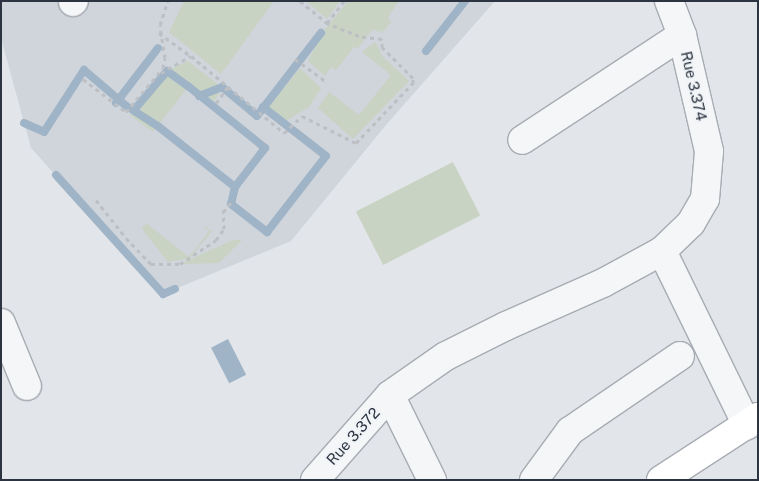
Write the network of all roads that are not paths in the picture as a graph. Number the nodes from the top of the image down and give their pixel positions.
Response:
1 (669, 1) edge
2 (682, 35) junction
3 (522, 140) dead end
4 (662, 251) junction
5 (1, 323) edge
6 (680, 356) dead end
7 (27, 386) dead end
8 (390, 396) junction
9 (753, 421) edge
10 (315, 480) edge
11 (432, 480) edge
12 (534, 480) edge
13 (661, 480) edge

1 - 2 street
2 - 3 street, Rue 3.374
2 - 4 street, Rue 3.374
4 - 8 street, Rue 3.374
4 - 9 street
5 - 7 street
6 - 12 street
8 - 10 street, Rue 3.372
8 - 11 street, Rue 3.372
9 - 13 main road

